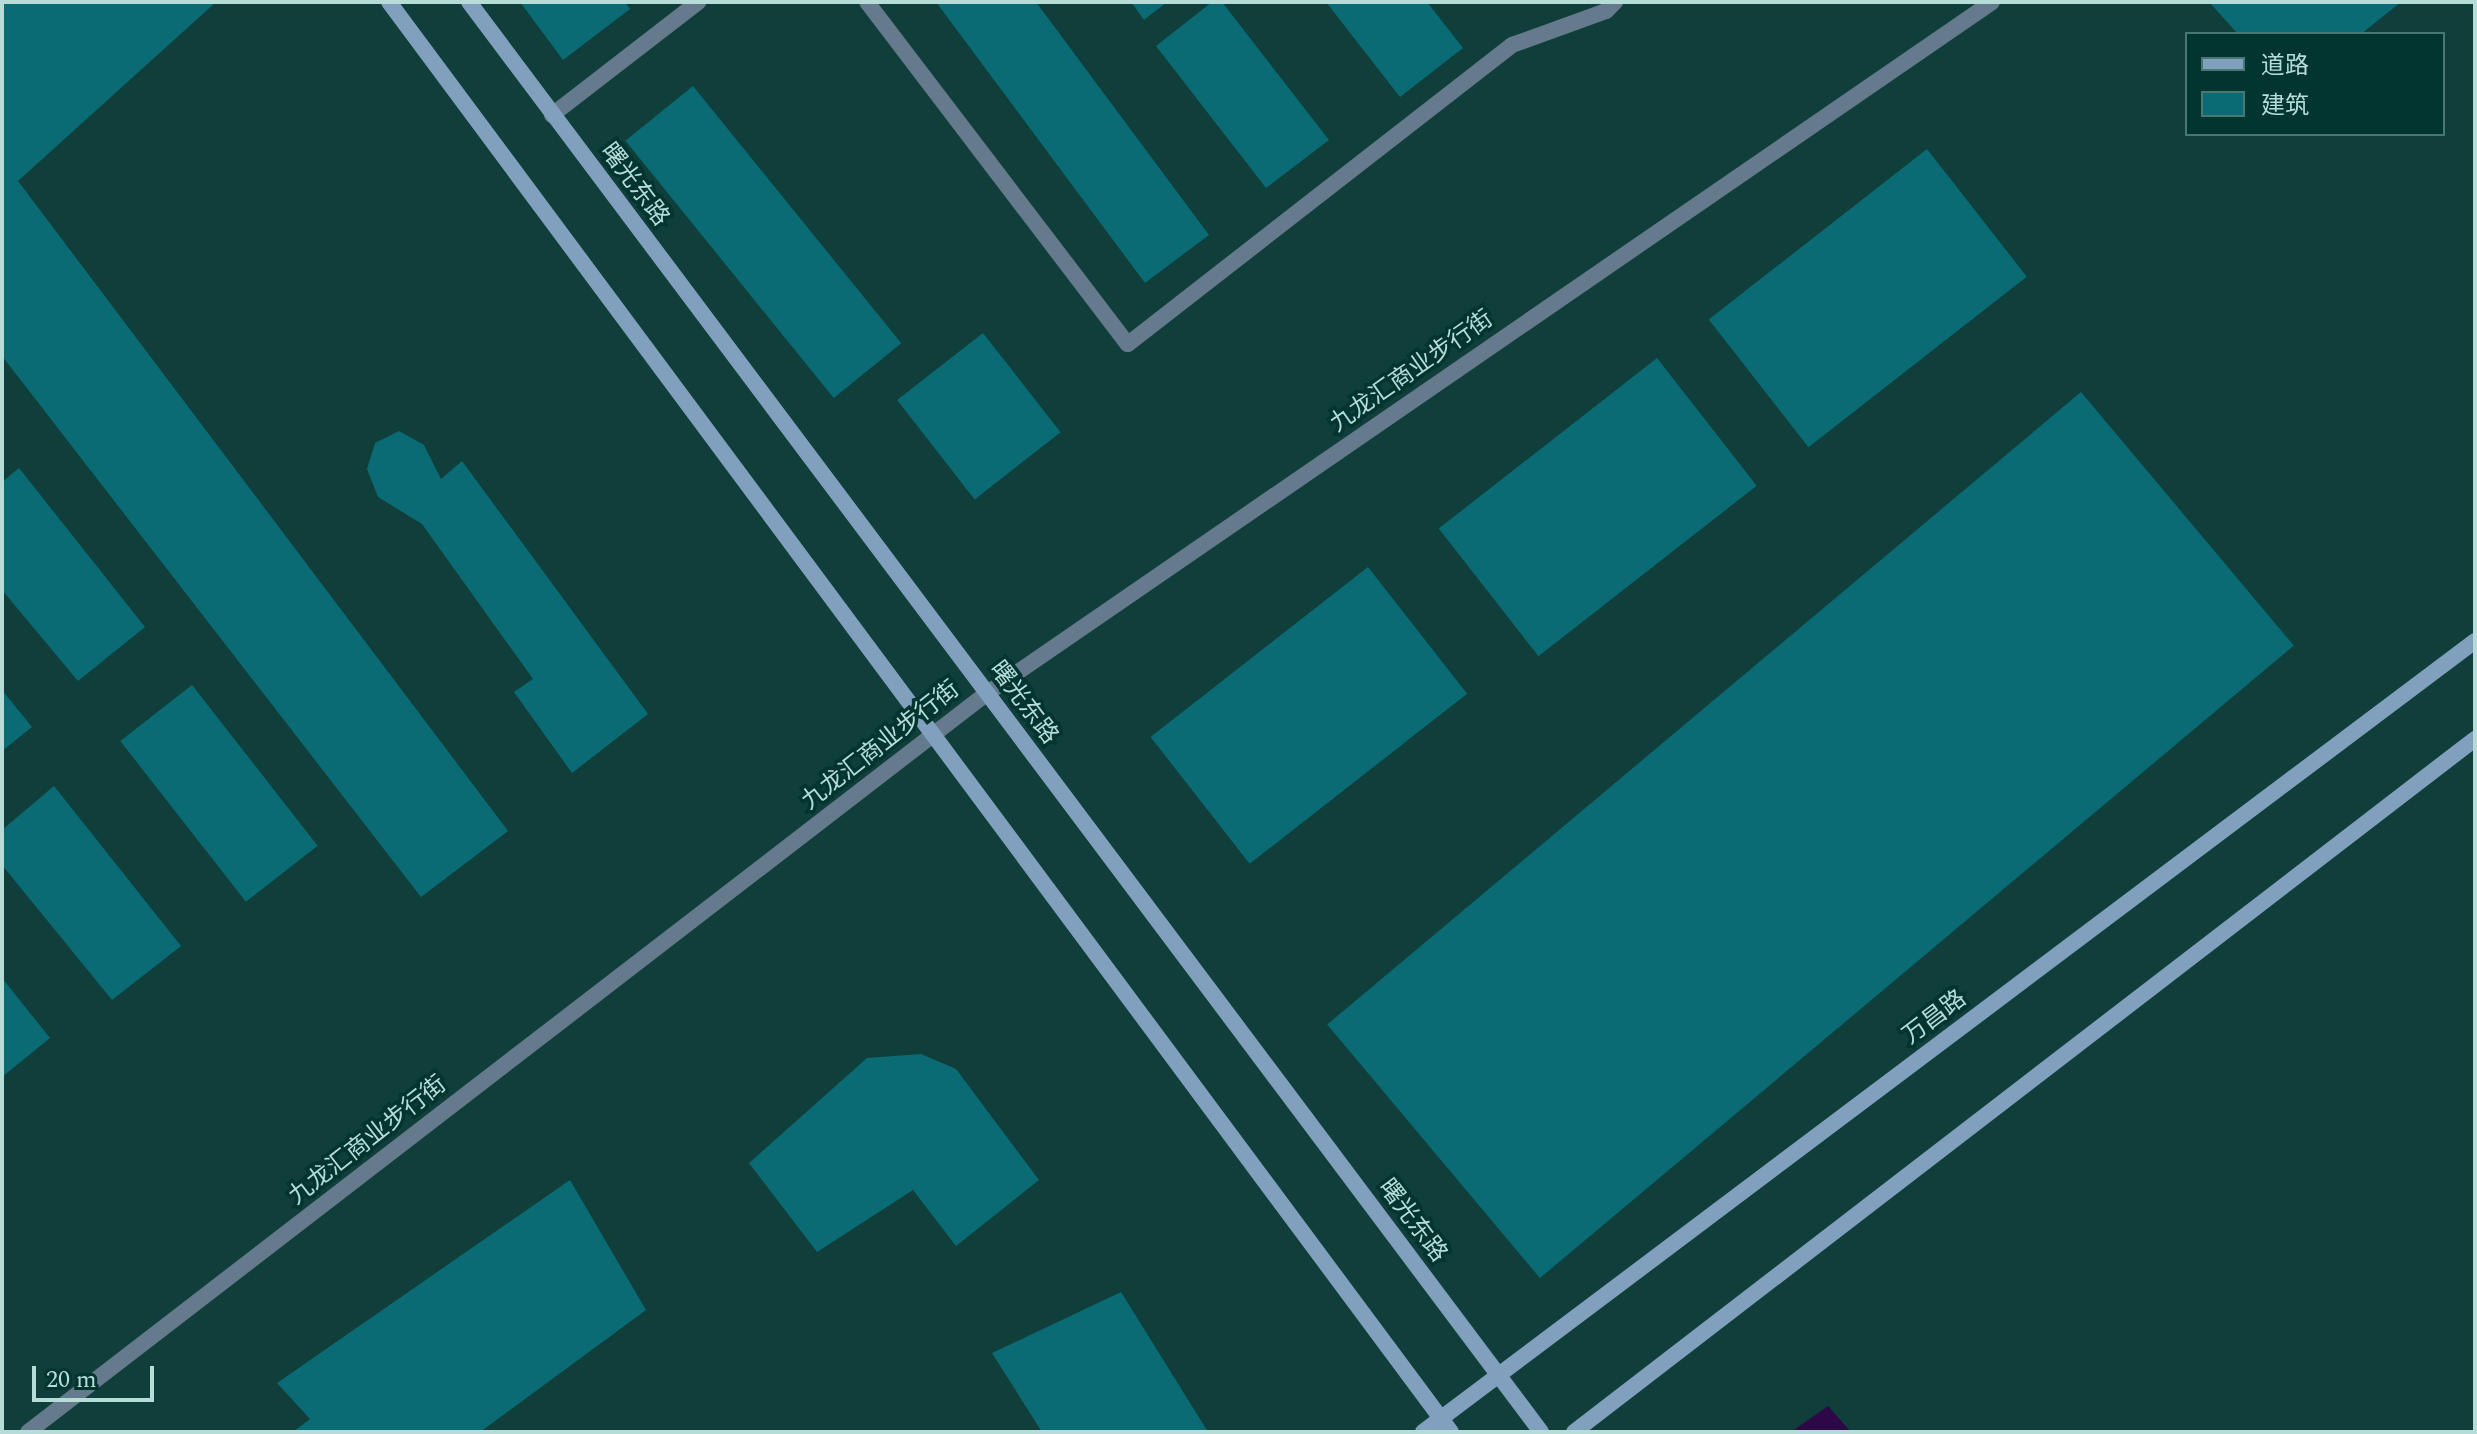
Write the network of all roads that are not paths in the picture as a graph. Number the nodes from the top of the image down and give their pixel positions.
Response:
1 (389, 2) edge
2 (469, 2) edge
3 (698, 2) edge
4 (867, 2) edge
5 (1615, 2) edge
6 (1992, 2) edge
7 (552, 115) junction
8 (2475, 641) edge
9 (986, 694) junction
10 (934, 736) junction
11 (2475, 739) edge
12 (1499, 1377) junction
13 (1445, 1425) edge
14 (28, 1432) edge
15 (1423, 1432) edge
16 (1541, 1432) edge
17 (1574, 1432) edge

1 - 10 main road
2 - 7 main road, 曙光东路
3 - 7 street
4 - 5 street
6 - 9 street, 九龙汇商业步行街
7 - 9 main road, 曙光东路
8 - 12 main road, 万昌路
9 - 10 street, 九龙汇商业步行街
9 - 12 main road, 曙光东路
10 - 13 main road
10 - 14 street, 九龙汇商业步行街
11 - 17 main road
12 - 13 main road, 万昌路
12 - 16 main road, 曙光东路
13 - 15 main road, 万昌路

